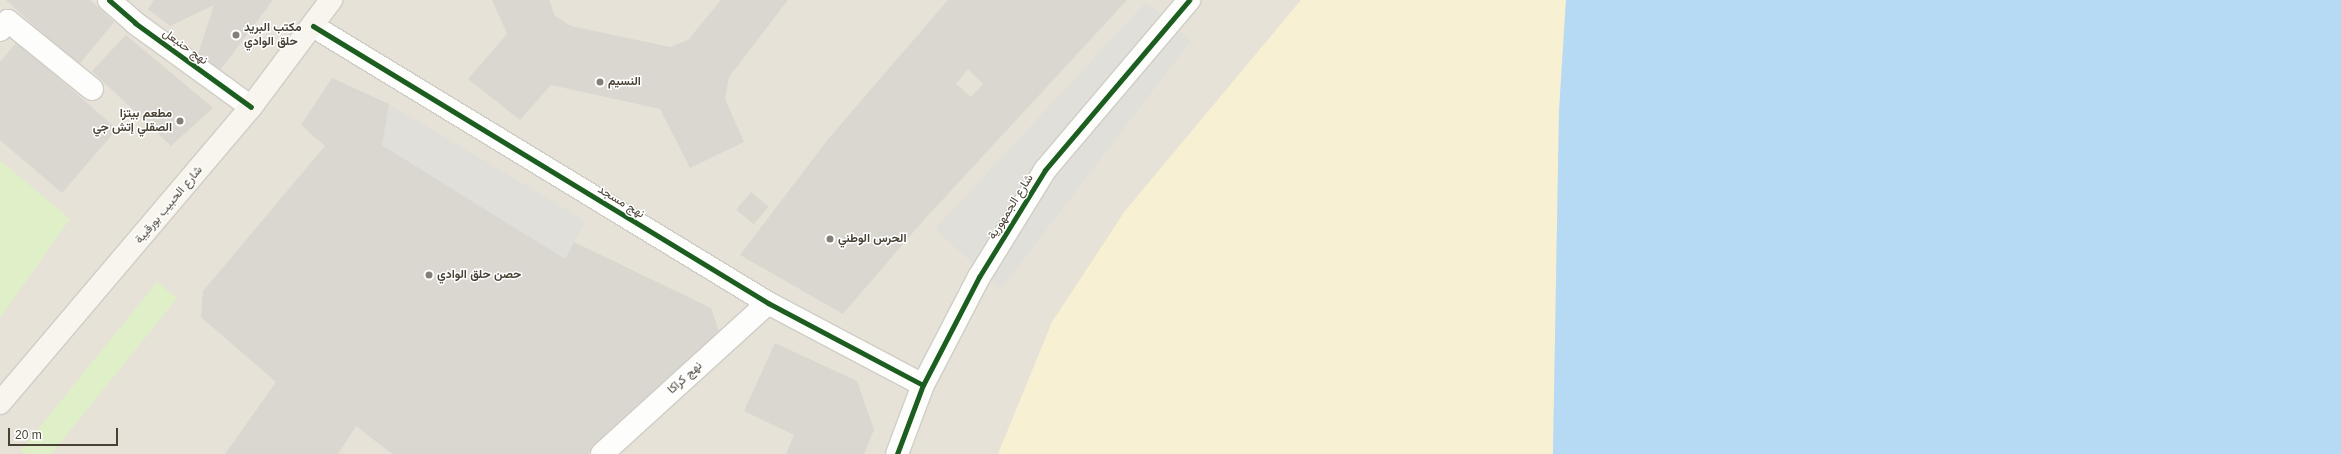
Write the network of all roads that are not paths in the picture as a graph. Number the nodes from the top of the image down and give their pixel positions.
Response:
1 (109, 0) edge
2 (331, 0) edge
3 (1189, 0) edge
4 (313, 26) junction
5 (0, 30) edge
6 (92, 89) dead end
7 (251, 107) junction
8 (768, 303) junction
9 (923, 385) junction
10 (0, 403) edge
11 (602, 454) edge
12 (897, 454) edge

1 - 7 street, نهج حنبعل
2 - 4 main road, شارع الحبيب بورقيبة
3 - 9 street, شارع الجمهورية
4 - 7 main road, شارع الحبيب بورقيبة
4 - 8 street, نهج مسجد
5 - 6 street
7 - 10 main road, شارع الحبيب بورقيبة
8 - 9 street, نهج مسجد
8 - 11 street, نهج كراكا
9 - 12 street, شارع الجمهورية

